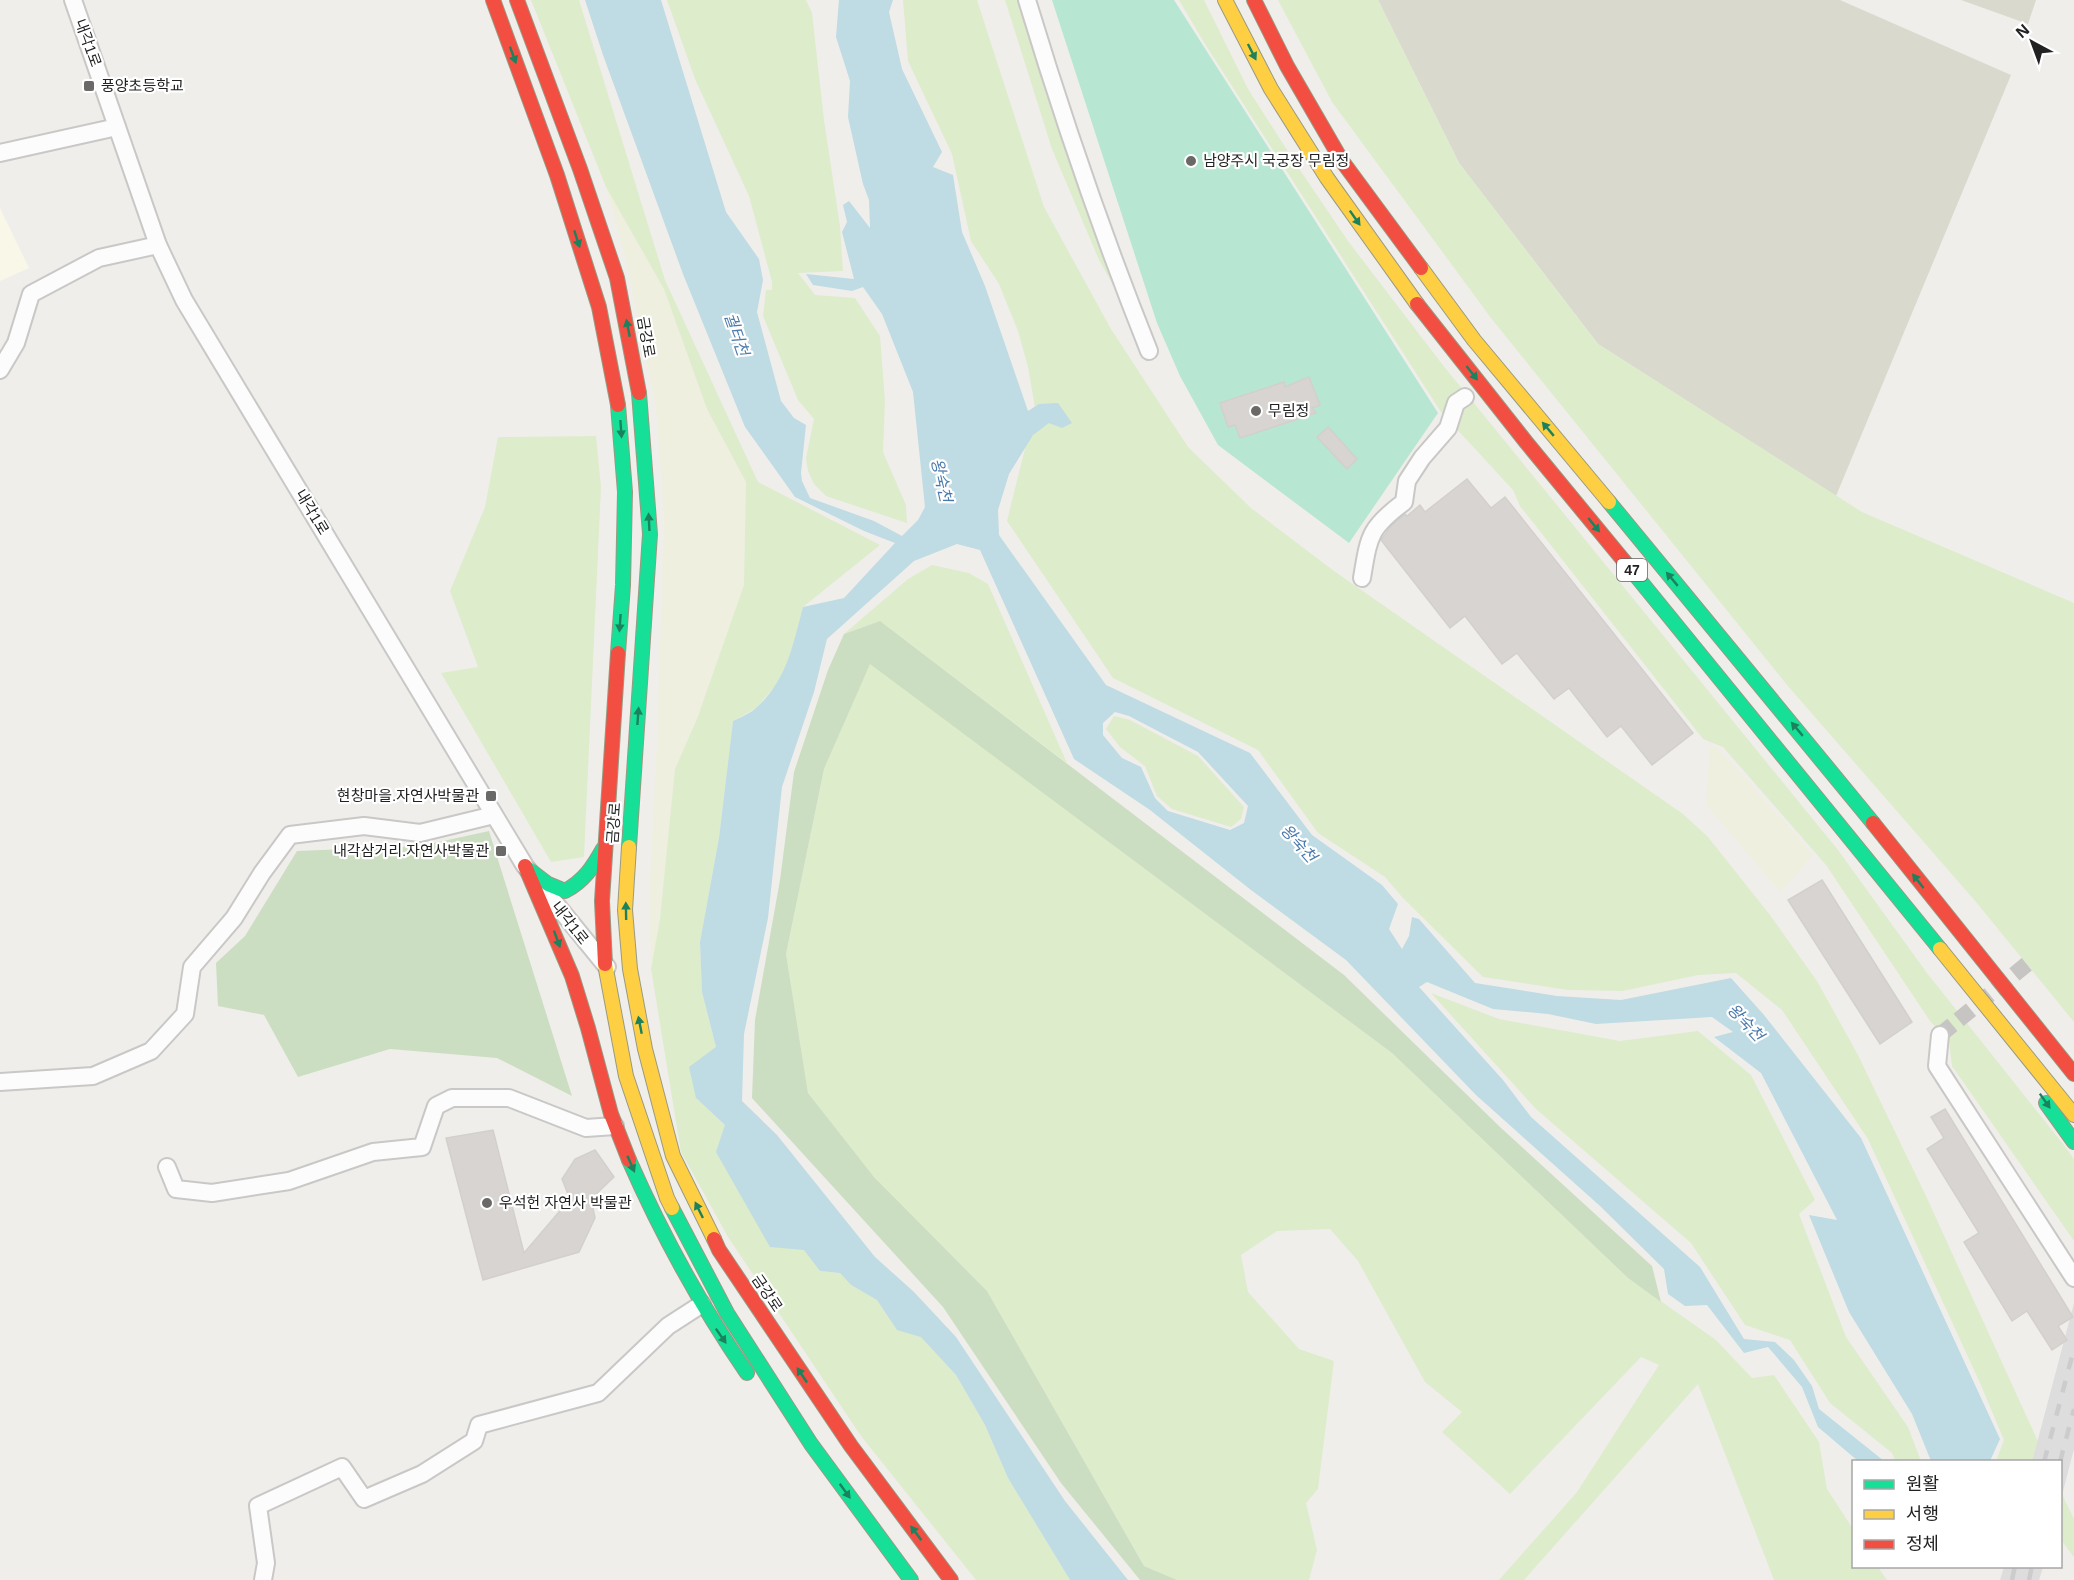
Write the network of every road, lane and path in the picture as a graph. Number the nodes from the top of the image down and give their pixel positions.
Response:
1 (72, 0) edge
2 (493, 0) edge
3 (517, 0) edge
4 (1027, 0) edge
5 (1225, 0) edge
6 (1254, 0) edge
7 (117, 127) junction
8 (0, 153) edge
9 (158, 245) junction
10 (1149, 351) dead end
11 (0, 370) edge
12 (1465, 397) dead end
13 (1362, 578) dead end
14 (494, 815) junction
15 (605, 845) junction
16 (525, 866) junction
17 (1933, 899) junction
18 (1914, 916) junction
19 (605, 967) junction
20 (630, 969) junction
21 (1940, 1035) dead end
22 (2074, 1051) edge
23 (2074, 1074) edge
24 (0, 1082) edge
25 (2074, 1115) edge
26 (615, 1126) junction
27 (2074, 1142) edge
28 (166, 1167) dead end
29 (2074, 1278) edge
30 (702, 1304) junction
31 (811, 1444) junction
32 (263, 1580) edge
33 (911, 1580) edge
34 (951, 1580) edge

1 - 7 street, 내각1로
2 -> 15 main road, 금강로
20 -> 3 main road, 금강로
4 - 10 street
5 -> 18 main road, 47
17 -> 6 main road, 47
7 - 8 street
7 - 9 street, 내각1로
9 - 11 street
9 - 14 street, 내각1로
12 - 13 street
14 - 16 street, 내각1로
14 - 24 street
15 - 16 main road
15 - 19 main road, 금강로
16 - 19 street, 내각1로
16 -> 26 main road
17 - 22 main road
17 - 23 main road, 47
18 - 25 main road, 47
18 -> 27 main road
19 - 20 street
19 - 31 main road, 금강로
34 -> 20 main road, 금강로
21 - 29 street
26 - 28 street
26 -> 30 main road
30 -> 31 main road
30 - 32 street
31 -> 33 main road, 금강로

